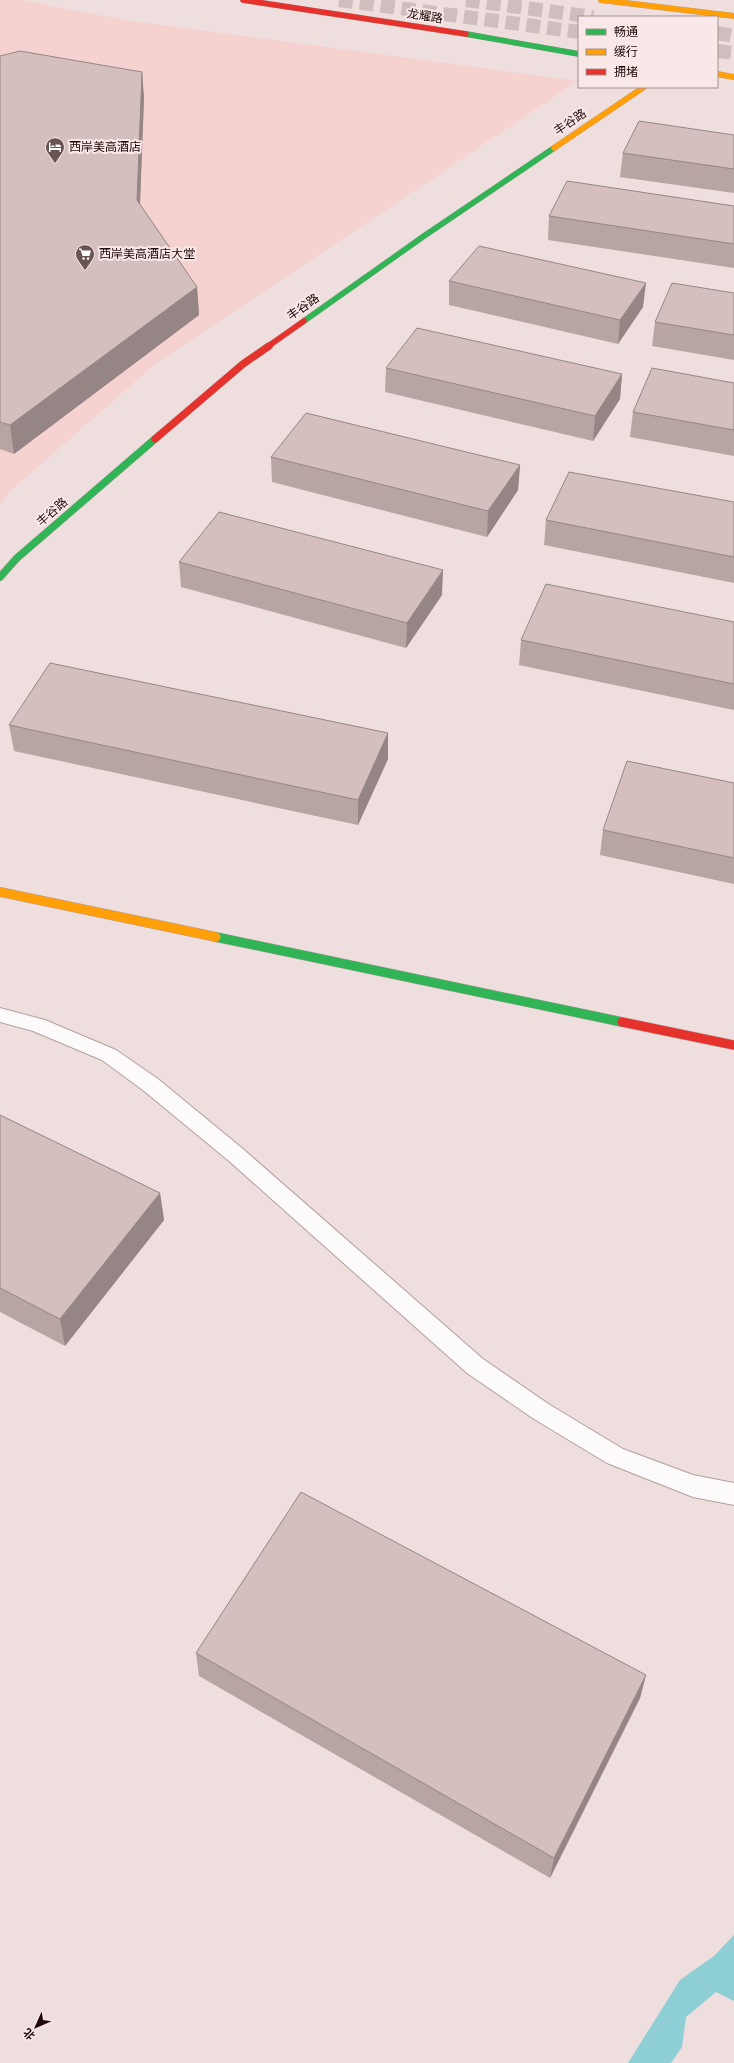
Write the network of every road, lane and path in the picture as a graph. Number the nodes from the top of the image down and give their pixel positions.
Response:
1 (243, 0) edge
2 (601, 0) edge
3 (734, 16) edge
4 (578, 54) edge
5 (718, 74) edge
6 (734, 77) edge
7 (643, 88) edge
8 (0, 577) edge
9 (0, 892) edge
10 (0, 1016) edge
11 (734, 1045) edge
12 (734, 1494) edge

1 - 4 street, 龙耀路
2 - 3 street
5 - 6 street
7 - 8 street, 丰谷路
9 - 11 street
10 - 12 lane

